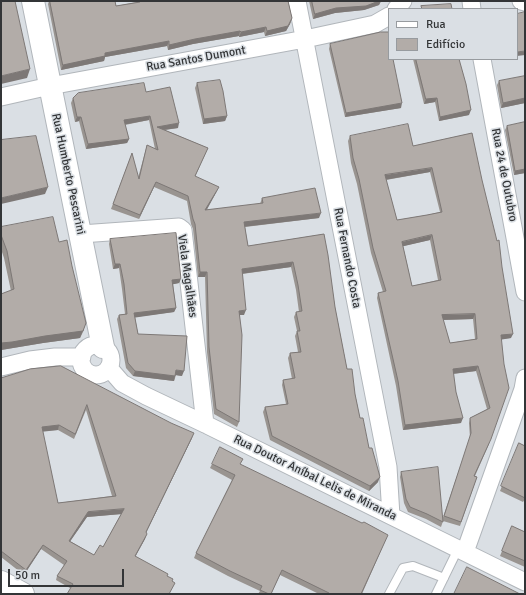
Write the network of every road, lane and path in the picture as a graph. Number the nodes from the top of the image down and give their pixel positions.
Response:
1 (33, 1) edge
2 (297, 1) edge
3 (521, 1) edge
4 (525, 2) edge
5 (388, 17) edge
6 (305, 39) junction
7 (482, 60) edge
8 (50, 86) junction
9 (1, 97) edge
10 (81, 234) junction
11 (525, 292) edge
12 (103, 347) junction
13 (82, 357) junction
14 (1, 367) edge
15 (109, 368) junction
16 (525, 378) edge
17 (205, 424) junction
18 (391, 516) junction
19 (462, 550) junction
20 (444, 578) junction
21 (1, 582) edge
22 (525, 582) edge
23 (23, 594) edge
24 (389, 594) edge
25 (436, 594) edge

1 - 8 street, Rua Humberto Pescarini
2 - 6 street, Rua Fernando Costa
3 - 4 street
5 - 6 street, Rua Santos Dumont
6 - 8 street, Rua Santos Dumont
6 - 18 street, Rua Fernando Costa
7 - 11 street, Rua 24 de Outubro
8 - 9 street, Rua Santos Dumont
8 - 10 street, Rua Humberto Pescarini
10 - 12 street, Rua Humberto Pescarini
10 - 17 street, Viela Magalhães
12 - 13 street
12 - 15 street
13 - 14 street
13 - 15 street
15 - 17 street, Rua Doutor Aníbal Lelis de Miranda
16 - 19 street
17 - 18 street, Rua Doutor Aníbal Lelis de Miranda
18 - 19 street, Rua Doutor Aníbal Lelis de Miranda
19 - 20 lane
19 - 22 street, Rua Doutor Aníbal Lelis de Miranda
20 - 24 lane
20 - 25 lane
21 - 23 street

